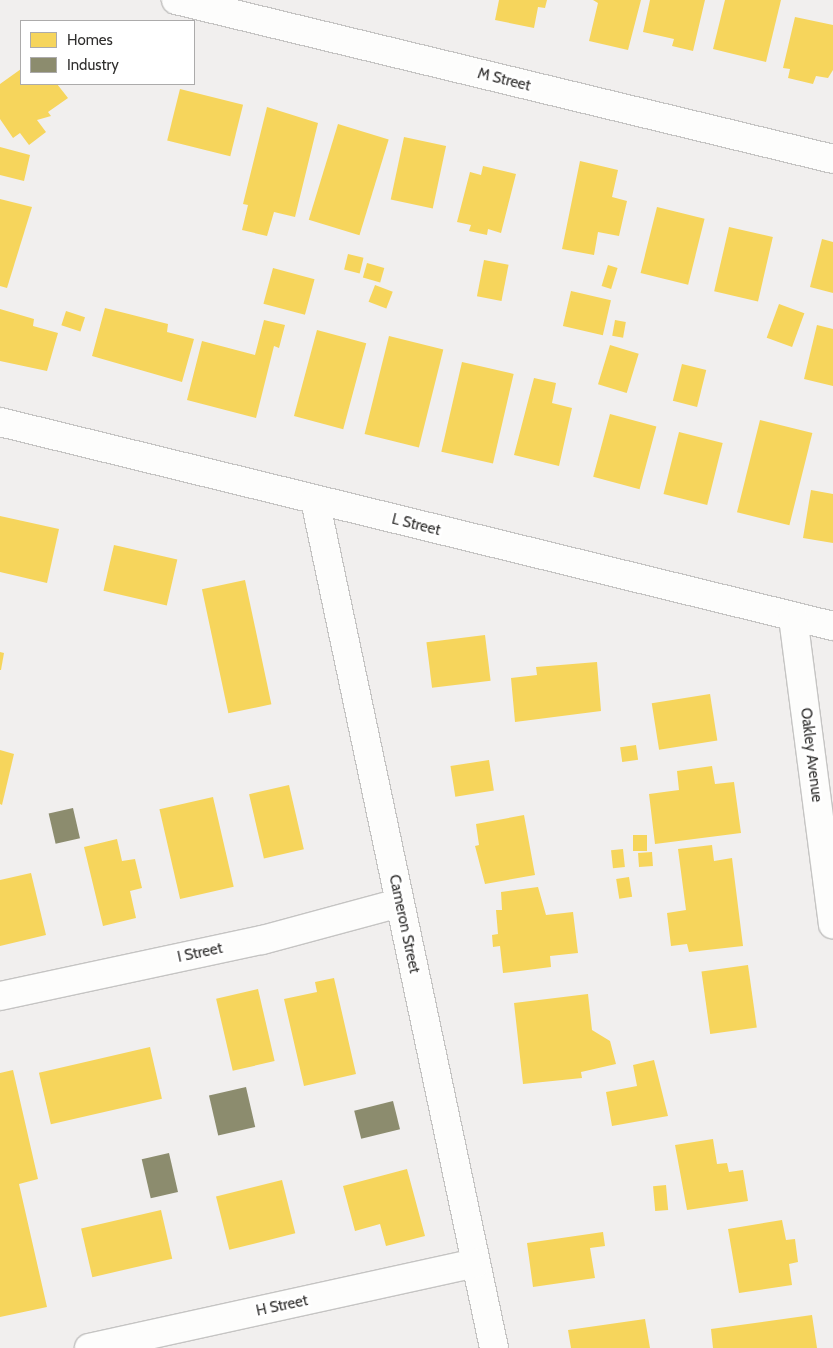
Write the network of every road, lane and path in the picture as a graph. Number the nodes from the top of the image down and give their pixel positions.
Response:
1 (176, 0) edge
2 (833, 159) edge
3 (0, 422) edge
4 (315, 500) junction
5 (793, 617) junction
6 (833, 626) edge
7 (399, 903) junction
8 (833, 924) edge
9 (0, 996) edge
10 (476, 1263) junction
11 (89, 1348) edge
12 (494, 1348) edge

1 - 2 street, M Street
3 - 4 street, L Street
4 - 5 street, L Street
4 - 7 street, Cameron Street
5 - 6 street, L Street
5 - 8 street, Oakley Avenue
7 - 9 street, I Street
7 - 10 street, Cameron Street
10 - 11 street, H Street
10 - 12 street, Cameron Street

